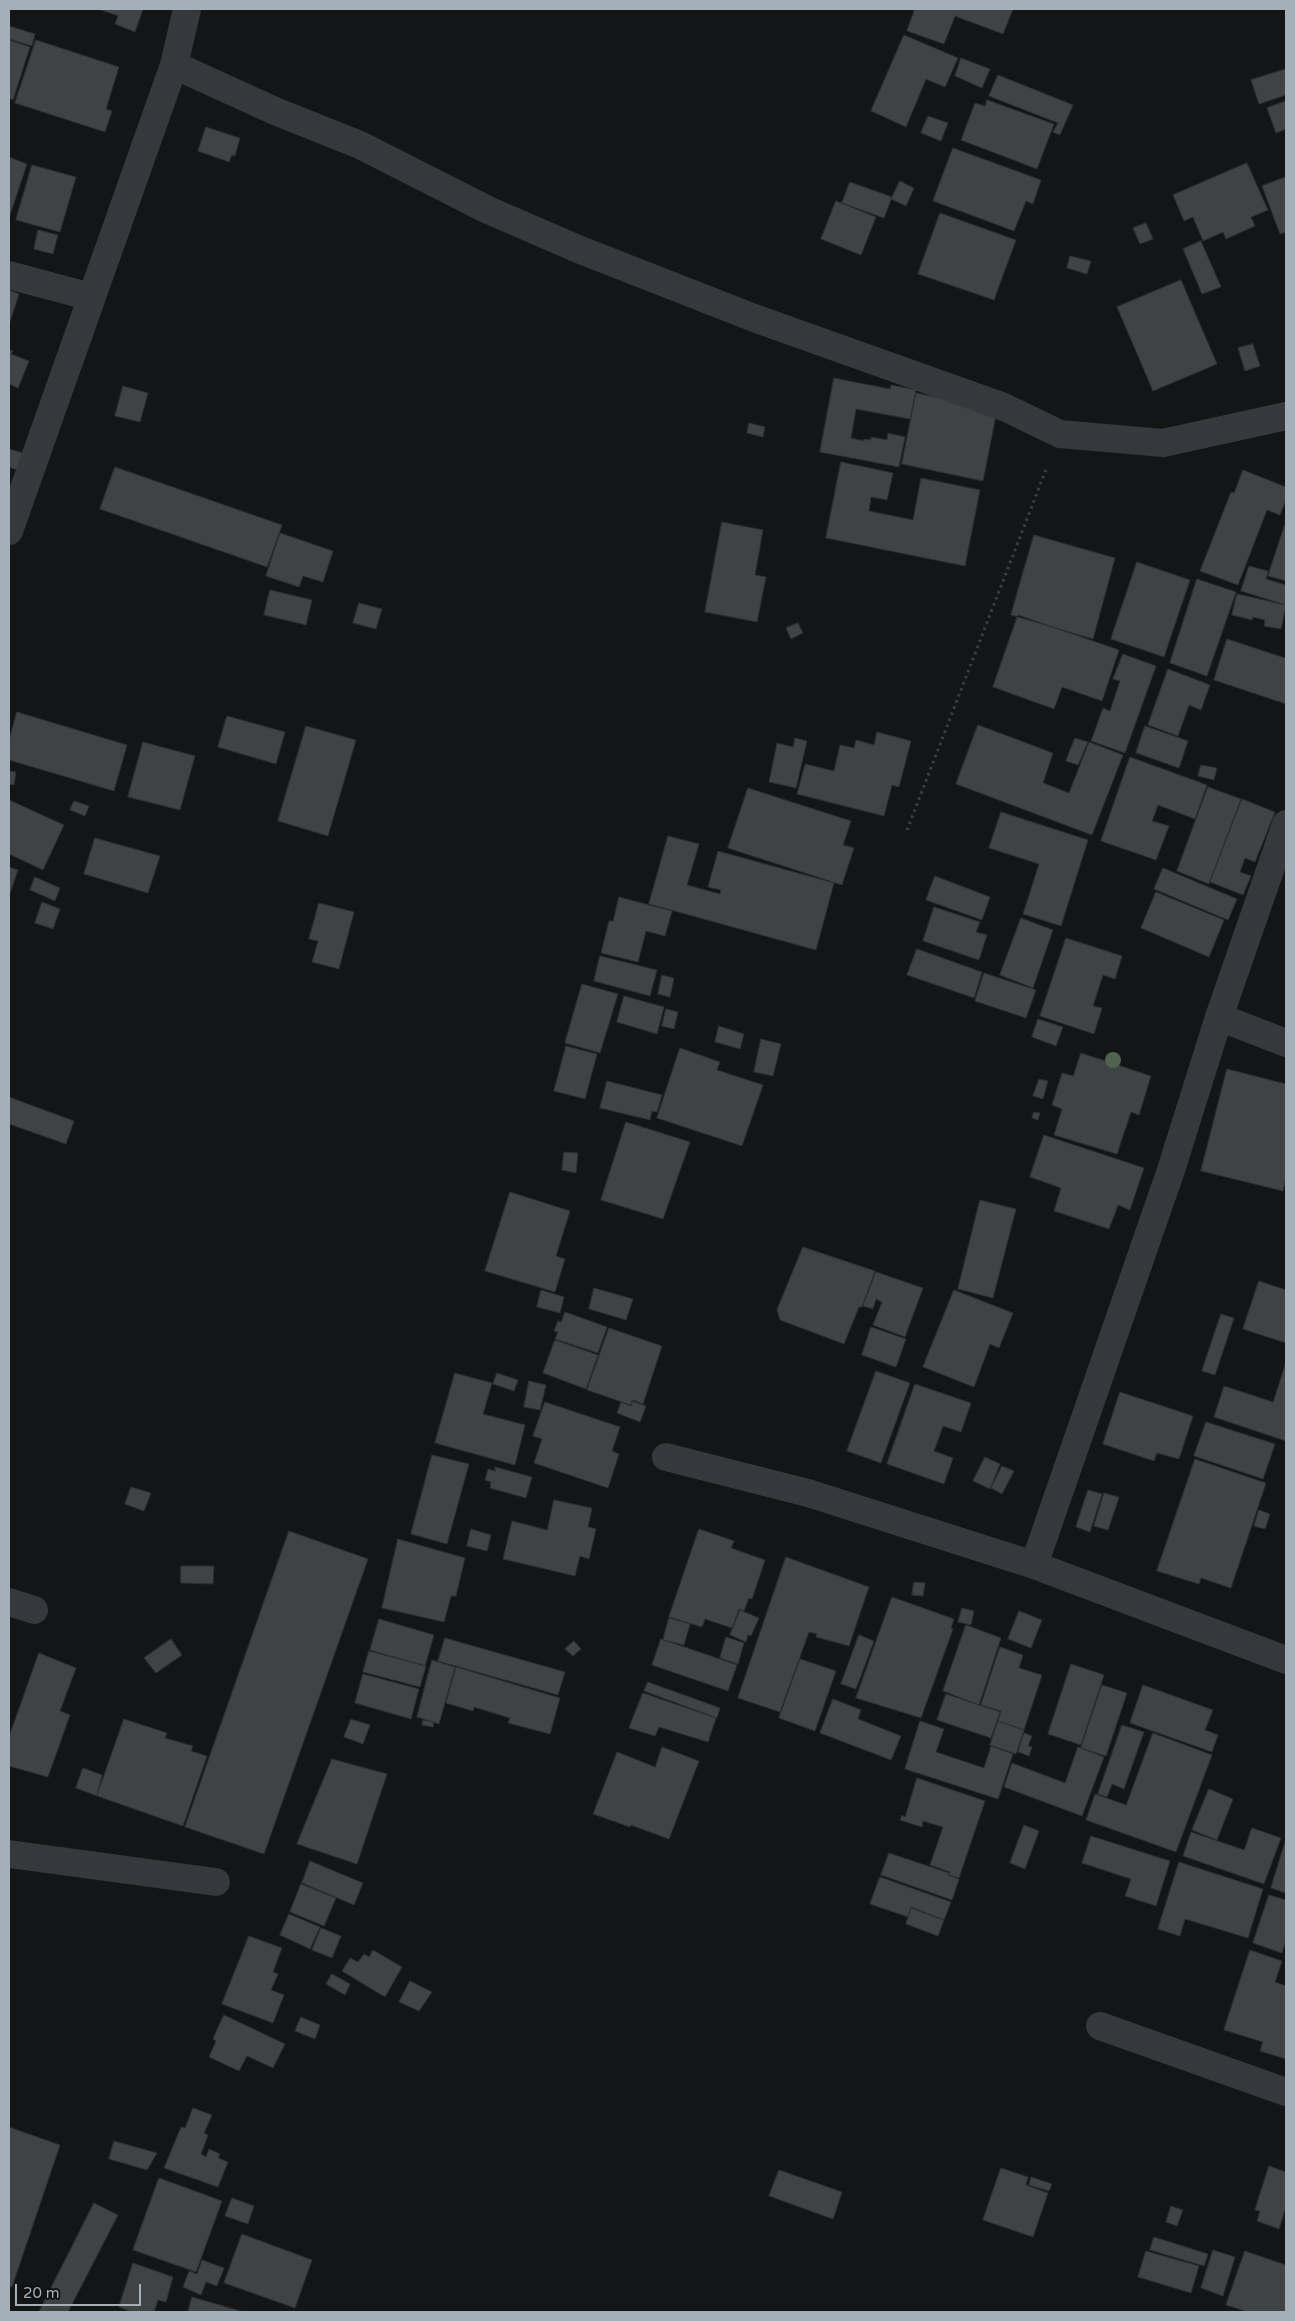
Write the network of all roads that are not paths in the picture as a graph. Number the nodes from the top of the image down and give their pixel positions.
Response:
1 (187, 9) edge
2 (174, 64) junction
3 (9, 275) edge
4 (91, 296) junction
5 (1286, 416) edge
6 (9, 532) edge
7 (1286, 824) edge
8 (1219, 1017) junction
9 (1286, 1043) edge
10 (666, 1457) dead end
11 (1034, 1564) junction
12 (1286, 1660) edge
13 (9, 1854) edge
14 (216, 1882) dead end
15 (1100, 2026) dead end
16 (1286, 2092) edge

1 - 2 street
2 - 4 street
2 - 5 street
3 - 4 street
4 - 6 street
7 - 8 street
8 - 9 street
8 - 11 street
10 - 11 street
11 - 12 street
13 - 14 street
15 - 16 street

